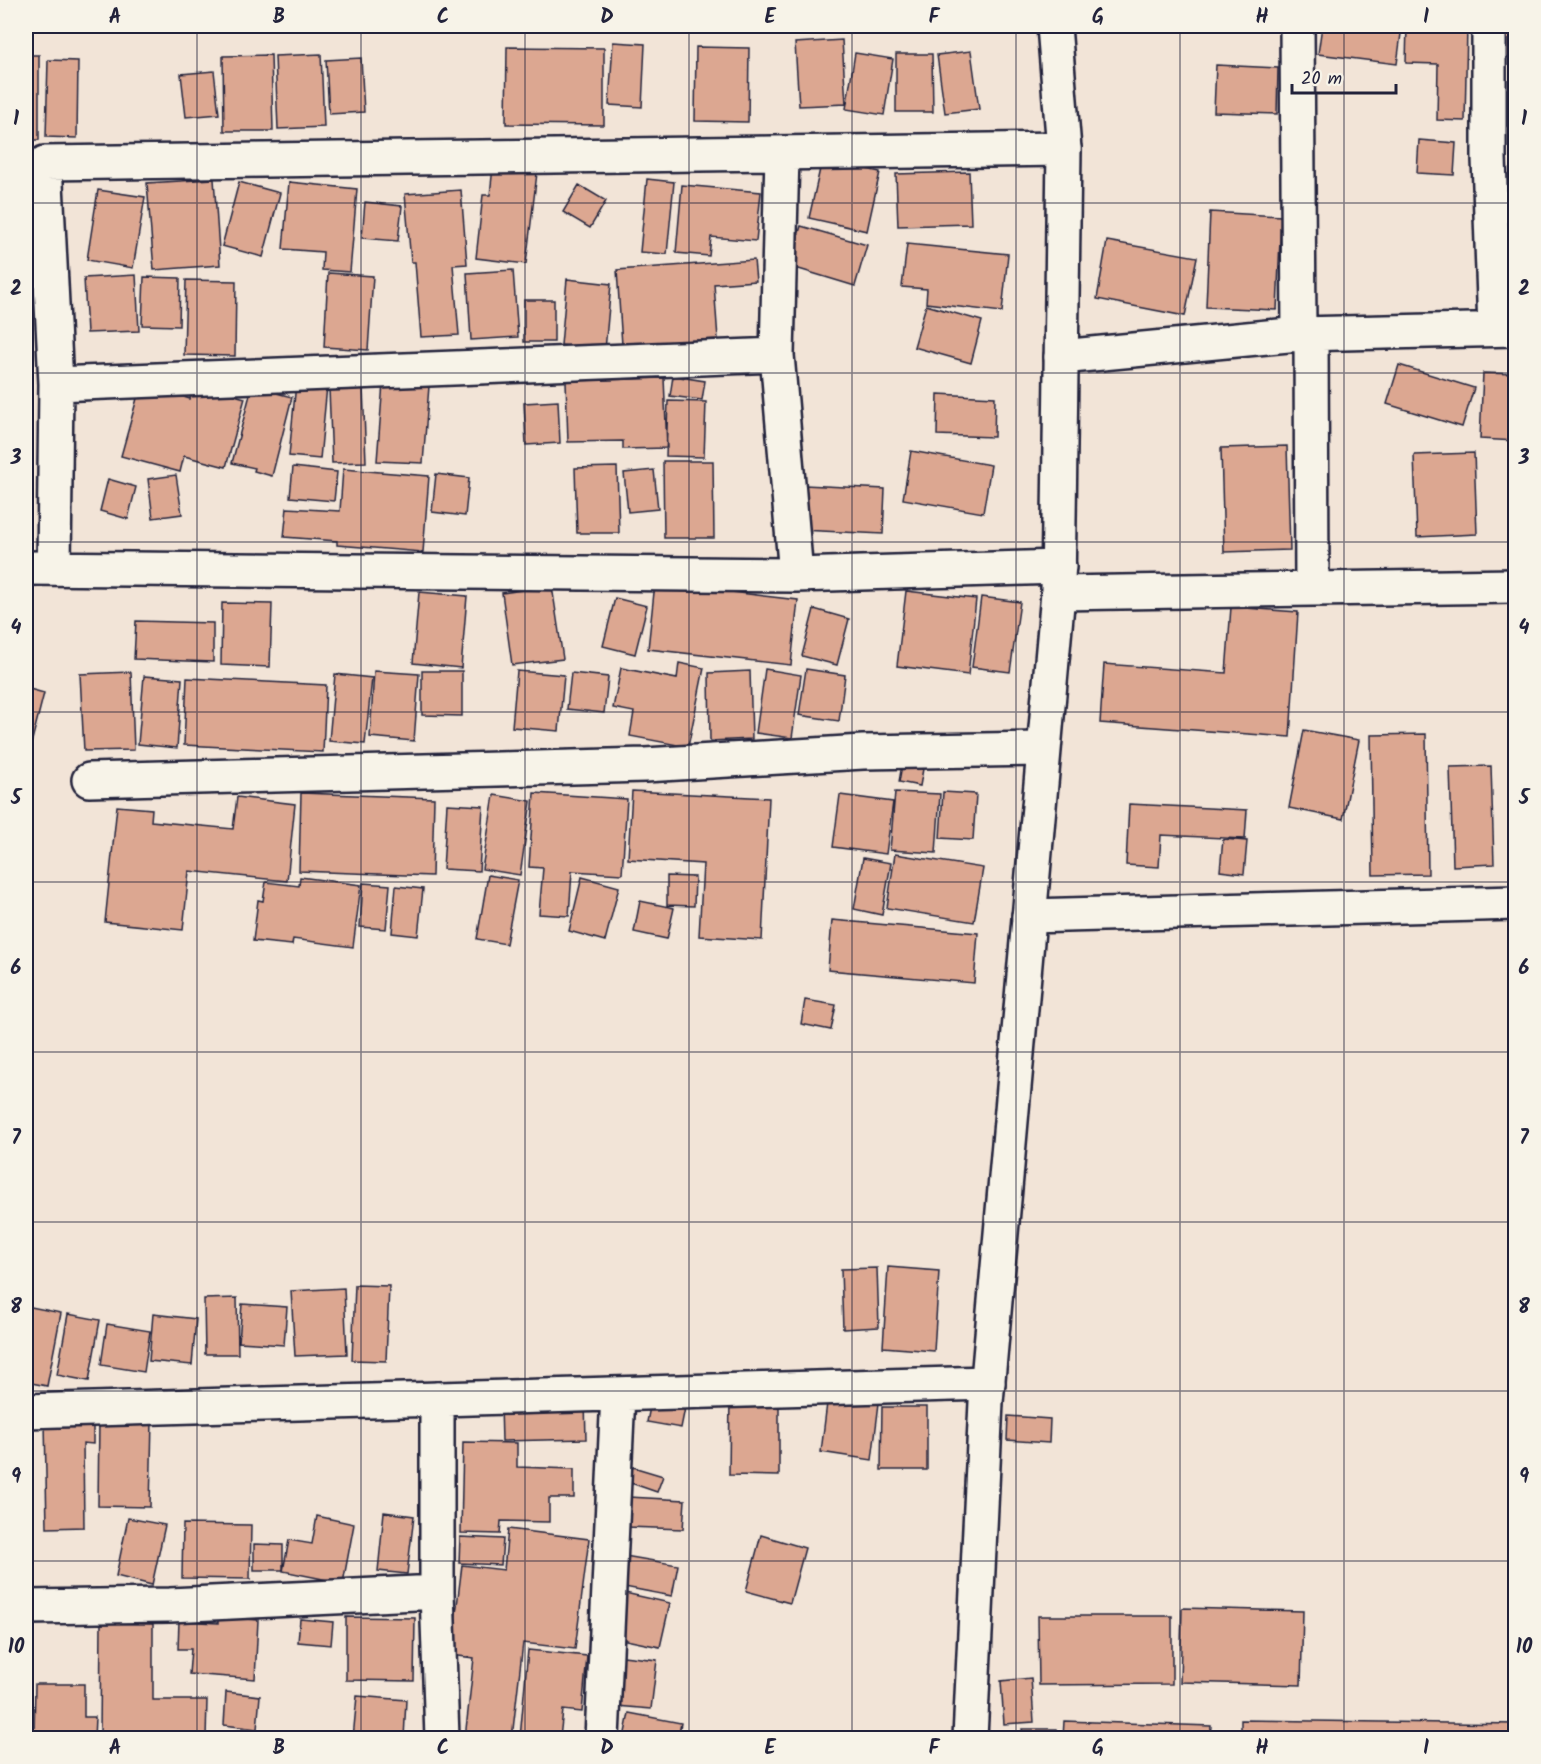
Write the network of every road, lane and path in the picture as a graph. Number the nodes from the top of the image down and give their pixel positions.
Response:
1 (1054, 26) edge
2 (1297, 26) edge
3 (1489, 26) edge
4 (1064, 149) junction
5 (782, 154) junction
6 (1502, 158) edge
7 (35, 163) edge
8 (1505, 329) edge
9 (1305, 333) junction
10 (777, 355) junction
11 (1061, 357) junction
12 (56, 384) junction
13 (40, 568) edge
14 (796, 574) junction
15 (1058, 580) junction
16 (1515, 586) edge
17 (1312, 589) junction
18 (1043, 749) junction
19 (89, 780) dead end
20 (1515, 903) edge
21 (1029, 916) junction
22 (988, 1383) junction
23 (618, 1394) junction
24 (437, 1399) junction
25 (26, 1411) edge
26 (437, 1592) junction
27 (26, 1607) edge
28 (442, 1738) edge
29 (602, 1738) edge
30 (970, 1738) edge

1 - 4 street
2 - 9 street
3 - 6 street
4 - 5 street
4 - 11 street
5 - 7 street
5 - 10 street
6 - 8 street
7 - 12 street
8 - 9 street
9 - 11 street
9 - 17 street
10 - 12 street
10 - 14 street
11 - 15 street
12 - 13 street
13 - 14 street
14 - 15 street
15 - 17 street
15 - 18 street
16 - 17 street
18 - 19 street
18 - 21 street
20 - 21 street
21 - 22 street
22 - 23 street
22 - 30 street
23 - 24 street
23 - 29 street
24 - 25 street
24 - 26 street
26 - 27 street
26 - 28 street

